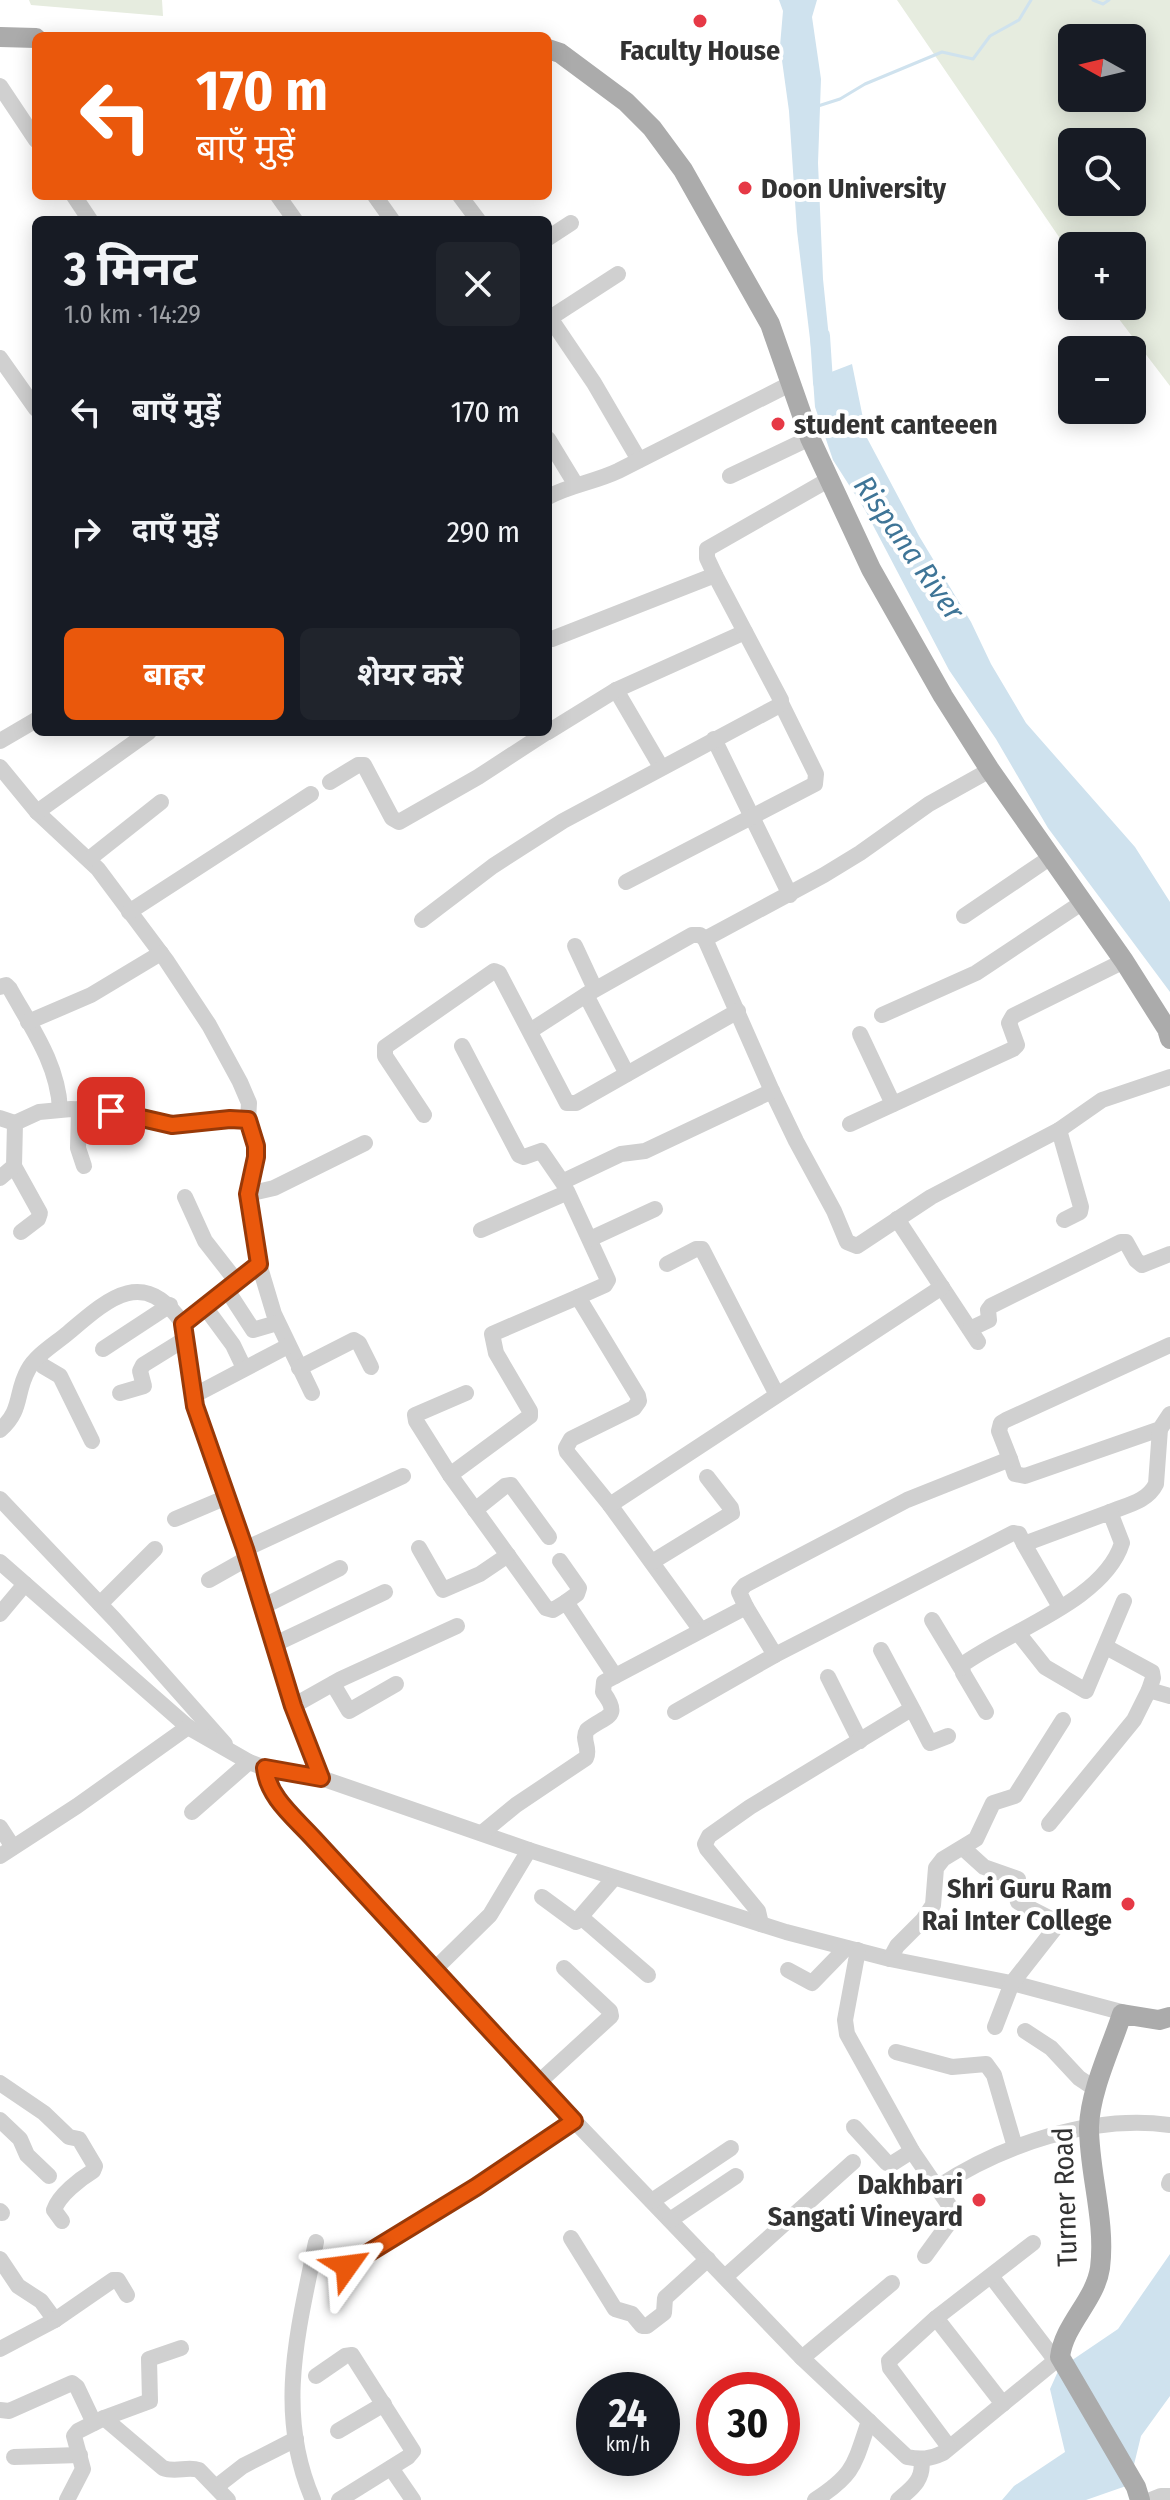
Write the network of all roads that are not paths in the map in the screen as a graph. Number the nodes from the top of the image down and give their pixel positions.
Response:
1 (0, 37) edge
2 (32, 38) edge
3 (552, 50) edge
4 (0, 86) edge
5 (32, 134) edge
6 (571, 223) dead end
7 (552, 235) edge
8 (618, 274) dead end
9 (552, 315) edge
10 (552, 321) edge
11 (2, 364) edge
12 (790, 384) junction
13 (32, 404) edge
14 (810, 438) junction
15 (552, 446) edge
16 (639, 460) junction
17 (730, 476) dead end
18 (828, 480) junction
19 (576, 485) junction
20 (552, 495) edge
21 (715, 575) junction
22 (745, 632) junction
23 (552, 639) dead end
24 (616, 690) junction
25 (781, 703) junction
26 (32, 722) edge
27 (552, 730) edge
28 (143, 736) edge
29 (542, 736) edge
30 (714, 739) junction
31 (0, 741) edge
32 (0, 767) edge
33 (661, 767) junction
34 (990, 770) junction
35 (330, 782) dead end
36 (311, 794) dead end
37 (161, 802) dead end
38 (37, 812) junction
39 (752, 817) junction
40 (1051, 857) junction
41 (89, 859) junction
42 (626, 882) dead end
43 (790, 895) junction
44 (1083, 902) junction
45 (129, 912) junction
46 (964, 916) dead end
47 (422, 920) dead end
48 (705, 939) junction
49 (575, 946) dead end
50 (161, 953) junction
51 (1124, 961) junction
52 (0, 987) edge
53 (591, 992) junction
54 (738, 1011) junction
55 (882, 1015) dead end
56 (28, 1022) junction
57 (530, 1031) junction
58 (860, 1034) dead end
59 (1170, 1039) edge
60 (462, 1046) dead end
61 (627, 1074) junction
62 (1170, 1077) edge
63 (772, 1091) junction
64 (893, 1104) junction
65 (60, 1109) junction
66 (79, 1109) junction
67 (424, 1115) dead end
68 (8, 1120) edge
69 (248, 1120) junction
70 (850, 1124) dead end
71 (1059, 1130) junction
72 (365, 1143) dead end
73 (14, 1166) junction
74 (84, 1166) dead end
75 (0, 1178) edge
76 (565, 1187) junction
77 (248, 1194) junction
78 (185, 1197) dead end
79 (655, 1209) dead end
80 (897, 1219) junction
81 (1064, 1220) dead end
82 (481, 1230) dead end
83 (21, 1232) dead end
84 (590, 1239) junction
85 (1170, 1254) edge
86 (259, 1264) junction
87 (667, 1264) dead end
88 (232, 1286) junction
89 (942, 1287) junction
90 (578, 1297) junction
91 (170, 1305) junction
92 (205, 1307) junction
93 (277, 1323) junction
94 (184, 1332) junction
95 (1170, 1345) edge
96 (288, 1346) junction
97 (103, 1349) dead end
98 (37, 1359) junction
99 (371, 1367) dead end
100 (244, 1368) junction
101 (299, 1368) junction
102 (120, 1393) dead end
103 (312, 1393) dead end
104 (466, 1393) dead end
105 (777, 1395) junction
106 (193, 1396) junction
107 (1170, 1414) edge
108 (1160, 1429) junction
109 (0, 1430) edge
110 (92, 1441) dead end
111 (1010, 1459) junction
112 (450, 1475) junction
113 (403, 1476) dead end
114 (707, 1477) dead end
115 (227, 1497) junction
116 (0, 1499) edge
117 (610, 1505) junction
118 (475, 1510) junction
119 (1110, 1512) junction
120 (175, 1519) dead end
121 (549, 1537) dead end
122 (1024, 1544) junction
123 (419, 1548) dead end
124 (155, 1549) dead end
125 (247, 1553) junction
126 (508, 1555) junction
127 (560, 1561) dead end
128 (0, 1562) edge
129 (652, 1562) junction
130 (340, 1568) dead end
131 (209, 1580) dead end
132 (25, 1584) junction
133 (385, 1592) dead end
134 (1124, 1601) dead end
135 (566, 1602) junction
136 (100, 1604) junction
137 (262, 1607) junction
138 (746, 1607) junction
139 (1060, 1607) junction
140 (0, 1614) edge
141 (932, 1620) dead end
142 (457, 1626) dead end
143 (700, 1629) junction
144 (1018, 1633) junction
145 (273, 1645) junction
146 (1106, 1647) junction
147 (881, 1650) dead end
148 (775, 1655) junction
149 (961, 1668) junction
150 (615, 1676) junction
151 (828, 1677) dead end
152 (333, 1684) junction
153 (396, 1684) dead end
154 (1149, 1690) junction
155 (1170, 1696) edge
156 (293, 1706) junction
157 (913, 1710) junction
158 (675, 1712) dead end
159 (986, 1712) dead end
160 (1063, 1720) dead end
161 (188, 1727) junction
162 (948, 1736) dead end
163 (860, 1741) junction
164 (233, 1755) junction
165 (257, 1765) junction
166 (321, 1778) junction
167 (192, 1812) dead end
168 (1049, 1824) dead end
169 (0, 1827) edge
170 (482, 1833) junction
171 (963, 1848) junction
172 (529, 1850) junction
173 (7, 1852) edge
174 (614, 1878) junction
175 (542, 1897) dead end
176 (582, 1918) junction
177 (761, 1924) junction
178 (852, 1949) junction
179 (890, 1959) junction
180 (564, 1968) dead end
181 (435, 1969) junction
182 (788, 1970) dead end
183 (648, 1975) dead end
184 (1012, 1983) junction
185 (1125, 2013) junction
186 (1170, 2017) edge
187 (995, 2027) dead end
188 (1025, 2031) dead end
189 (896, 2052) dead end
190 (0, 2083) edge
191 (538, 2083) junction
192 (1097, 2090) junction
193 (0, 2120) edge
194 (574, 2121) junction
195 (1170, 2125) edge
196 (854, 2127) dead end
197 (1089, 2128) junction
198 (1015, 2147) junction
199 (731, 2148) dead end
200 (912, 2151) junction
201 (853, 2162) dead end
202 (49, 2176) dead end
203 (736, 2176) dead end
204 (938, 2187) junction
205 (652, 2201) junction
206 (670, 2220) junction
207 (62, 2221) dead end
208 (571, 2238) dead end
209 (316, 2242) dead end
210 (1033, 2243) dead end
211 (925, 2256) dead end
212 (0, 2259) edge
213 (708, 2259) junction
214 (347, 2266) dead end
215 (991, 2276) junction
216 (725, 2277) junction
217 (892, 2283) dead end
218 (127, 2295) dead end
219 (936, 2318) junction
220 (55, 2320) junction
221 (181, 2348) dead end
222 (0, 2349) edge
223 (802, 2358) junction
224 (1059, 2360) junction
225 (316, 2376) dead end
226 (384, 2404) junction
227 (1003, 2404) junction
228 (0, 2410) edge
229 (99, 2420) junction
230 (869, 2421) junction
231 (338, 2431) dead end
232 (296, 2439) junction
233 (949, 2447) junction
234 (80, 2455) junction
235 (14, 2457) dead end
236 (921, 2460) junction
237 (391, 2468) junction
238 (216, 2487) junction
239 (1142, 2496) edge
240 (1170, 2496) edge
241 (348, 2498) edge
242 (67, 2500) edge
243 (228, 2500) edge
244 (313, 2500) edge
245 (413, 2500) edge
246 (815, 2500) edge
247 (898, 2500) edge

1 - 2 main road
3 - 12 main road
4 - 5 street
6 - 7 street
8 - 9 street
10 - 16 street
11 - 13 street
12 - 14 main road
12 - 16 street
14 - 17 street
14 - 18 main road
15 - 19 street
16 - 19 street
18 - 21 street
18 - 34 main road
19 - 20 street
21 - 22 street
21 - 23 street
22 - 24 street
22 - 25 street
24 - 27 street
24 - 33 street
25 - 30 street
25 - 39 street
26 - 31 street
28 - 38 street
29 - 35 street
30 - 33 street
30 - 39 street
32 - 38 street
33 - 47 street
34 - 40 main road
34 - 43 street
36 - 45 street
37 - 41 street
38 - 41 street
39 - 42 street
39 - 43 street
40 - 44 main road
40 - 46 street
41 - 45 street
43 - 48 street
44 - 51 main road
44 - 55 street
45 - 50 street
48 - 53 street
48 - 54 street
49 - 53 street
50 - 56 street
50 - 69 street
51 - 59 main road
51 - 64 street
52 - 56 street
53 - 57 street
53 - 61 street
54 - 61 street
54 - 63 street
56 - 65 street
57 - 61 street
57 - 67 street
58 - 64 street
60 - 76 street
62 - 71 street
63 - 76 street
63 - 80 street
64 - 70 street
65 - 66 street
65 - 68 street
66 - 69 street
66 - 74 street
68 - 73 street
69 - 77 street
71 - 80 street
71 - 81 street
72 - 77 street
73 - 75 street
73 - 83 street
76 - 82 street
76 - 84 street
77 - 86 street
78 - 88 street
79 - 84 street
80 - 89 street
84 - 90 street
85 - 89 street
86 - 88 street
86 - 93 street
87 - 105 street
88 - 92 street
88 - 93 street
89 - 105 street
90 - 112 street
90 - 117 street
91 - 94 street
91 - 97 street
91 - 98 street
92 - 94 street
92 - 100 street
93 - 96 street
94 - 102 street
94 - 106 street
95 - 111 street
96 - 100 street
96 - 101 street
98 - 109 street
98 - 110 street
99 - 101 street
100 - 106 street
101 - 103 street
104 - 112 street
105 - 117 street
106 - 115 street
107 - 108 street
108 - 111 street
108 - 119 street
111 - 138 street
112 - 118 street
113 - 125 street
114 - 129 street
115 - 120 street
115 - 125 street
116 - 136 street
117 - 129 street
118 - 121 street
118 - 126 street
119 - 122 street
119 - 139 street
122 - 139 street
122 - 148 street
123 - 126 street
124 - 136 street
125 - 131 street
125 - 137 street
126 - 135 street
127 - 135 street
128 - 132 street
129 - 143 street
130 - 137 street
132 - 140 street
132 - 161 street
133 - 145 street
134 - 146 street
135 - 150 street
136 - 164 street
137 - 145 street
138 - 143 street
138 - 148 street
139 - 144 street
141 - 149 street
142 - 152 street
143 - 150 street
144 - 146 street
144 - 149 street
145 - 156 street
146 - 154 street
147 - 157 street
148 - 158 street
149 - 159 street
150 - 170 street
151 - 163 street
152 - 153 street
152 - 156 street
154 - 155 street
154 - 168 street
156 - 166 street
157 - 162 street
157 - 163 street
160 - 171 street
161 - 164 street
161 - 173 street
163 - 177 street
164 - 165 street
165 - 166 street
165 - 167 street
165 - 181 street
166 - 170 street
169 - 173 street
170 - 172 street
171 - 179 street
171 - 184 street
172 - 174 street
172 - 181 street
174 - 176 street
174 - 177 street
175 - 176 street
176 - 183 street
177 - 178 street
178 - 179 street
178 - 182 street
178 - 200 street
179 - 184 street
180 - 191 street
181 - 191 street
184 - 185 street
184 - 187 street
185 - 186 main road
185 - 192 main road, Turner Road
188 - 192 street
189 - 198 street
190 - 207 street
191 - 194 street
192 - 197 main road, Turner Road
193 - 202 street
194 - 205 street
194 - 214 street
195 - 197 street
196 - 200 street
197 - 198 street
197 - 224 main road, Turner Road
198 - 204 street
199 - 205 street
200 - 204 street
201 - 216 street
203 - 206 street
204 - 211 street
205 - 206 street
206 - 213 street
208 - 213 street
209 - 232 street
210 - 215 street
212 - 220 street
213 - 216 street
215 - 219 street
215 - 224 street
216 - 223 street
217 - 223 street
218 - 220 street
219 - 227 street
219 - 233 street
220 - 222 street
221 - 229 street
223 - 230 street
224 - 227 street
224 - 239 main road
225 - 226 street
226 - 231 street
226 - 237 street
227 - 233 street
228 - 229 street
229 - 234 street
229 - 238 street
230 - 236 street
230 - 246 street
232 - 238 street
232 - 244 street
233 - 236 street
234 - 235 street
234 - 242 street
236 - 247 street
237 - 241 street
237 - 245 street
238 - 243 street
239 - 240 street

